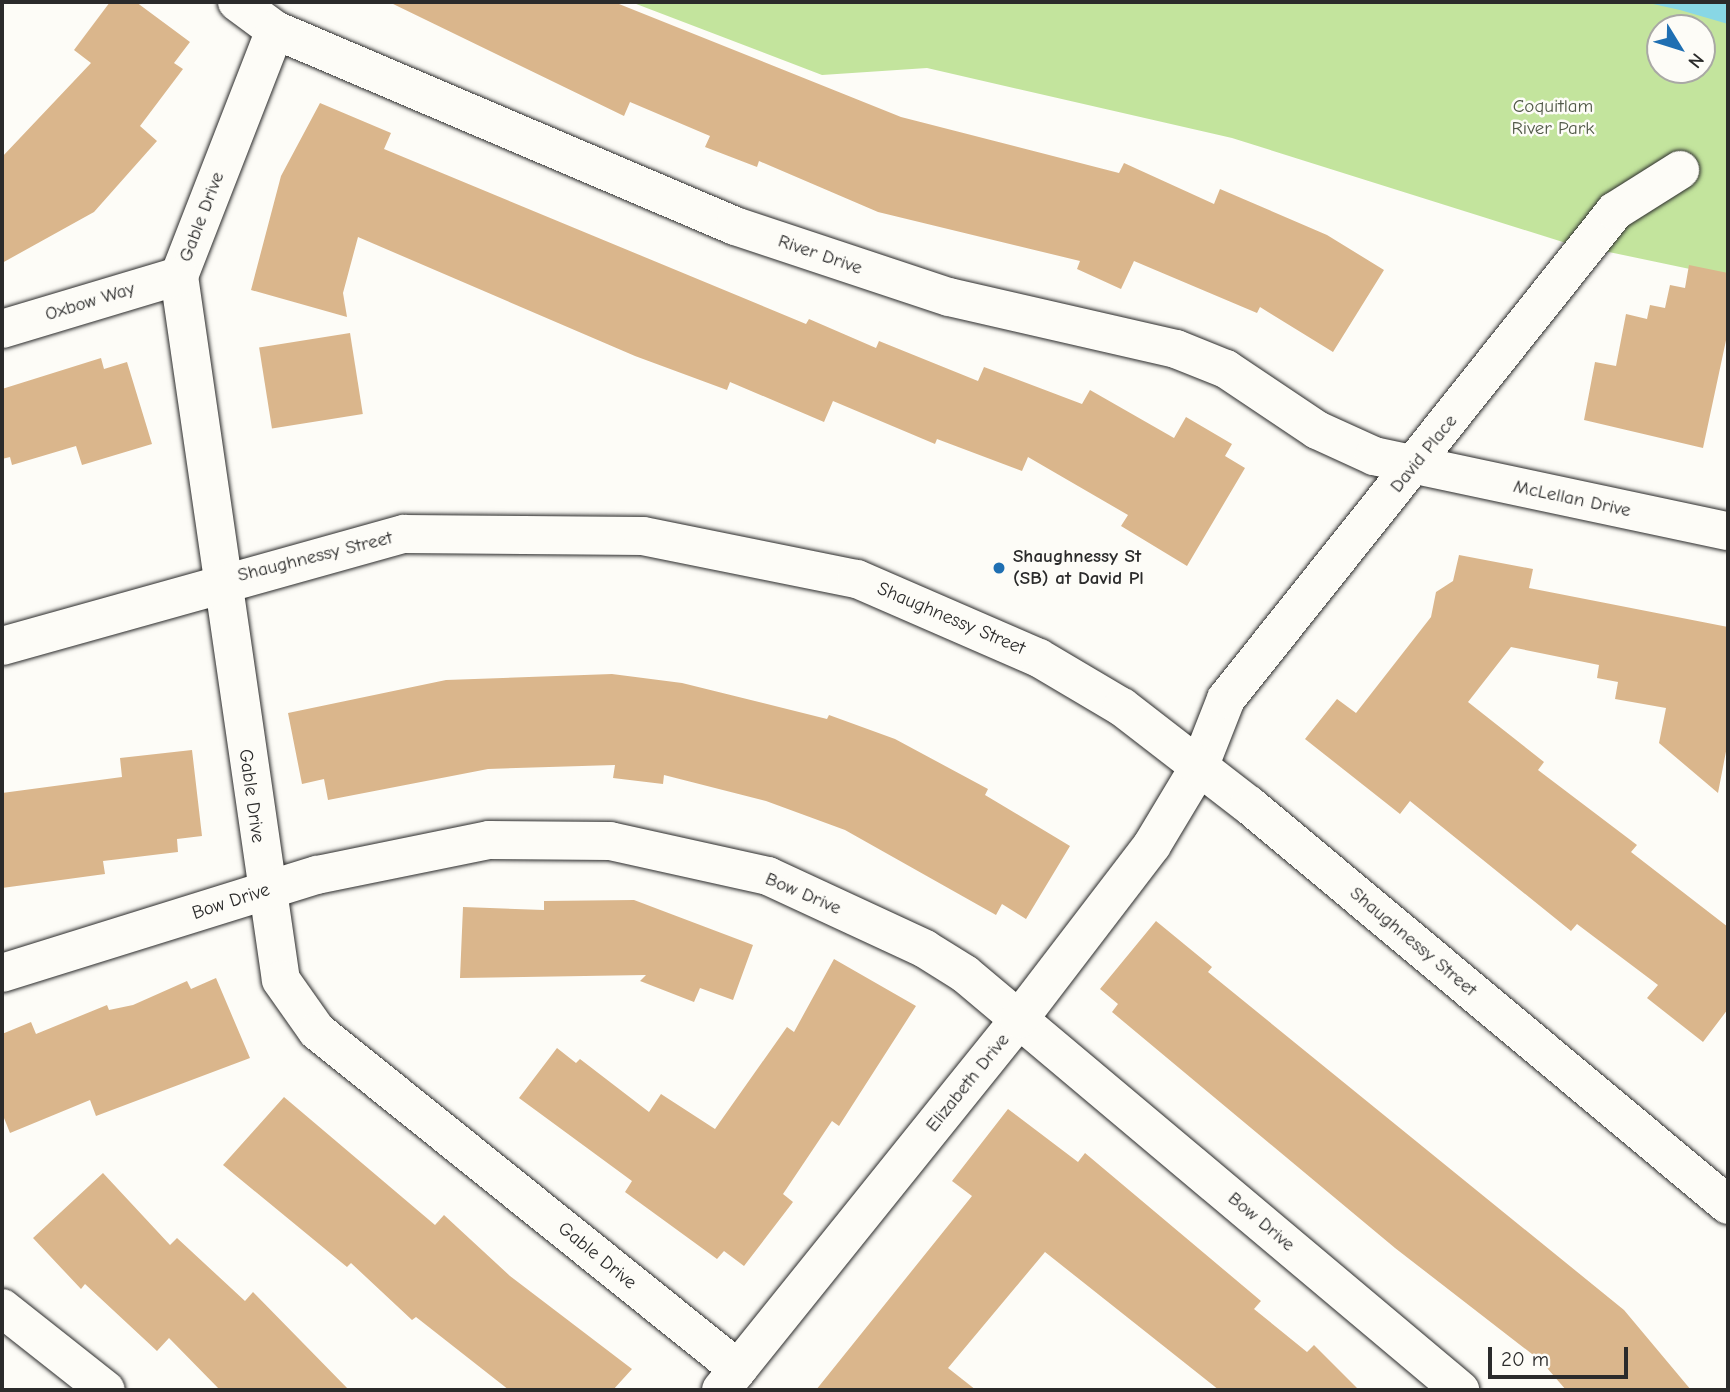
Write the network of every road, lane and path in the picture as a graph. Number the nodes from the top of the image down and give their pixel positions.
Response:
1 (237, 2) edge
2 (275, 30) junction
3 (1680, 170) dead end
4 (179, 276) junction
5 (2, 329) edge
6 (1415, 466) junction
7 (1728, 531) edge
8 (220, 581) junction
9 (2, 646) edge
10 (1200, 765) junction
11 (266, 890) junction
12 (2, 972) edge
13 (1019, 1019) junction
14 (1728, 1205) edge
15 (2, 1308) edge
16 (730, 1379) edge
17 (106, 1390) edge
18 (1460, 1390) edge

1 - 2 street, River Drive
2 - 4 street, Gable Drive
2 - 6 street, River Drive
3 - 6 street, David Place
4 - 5 street, Oxbow Way
4 - 8 street, Gable Drive
6 - 7 street, McLellan Drive
6 - 10 street, David Place
8 - 9 street, Shaughnessy Street
8 - 10 street, Shaughnessy Street
8 - 11 street, Gable Drive
10 - 13 street, Elizabeth Drive
10 - 14 street, Shaughnessy Street
11 - 12 street, Bow Drive
11 - 13 street, Bow Drive
11 - 16 street, Gable Drive
13 - 16 street, Elizabeth Drive
13 - 18 street, Bow Drive
15 - 17 street

